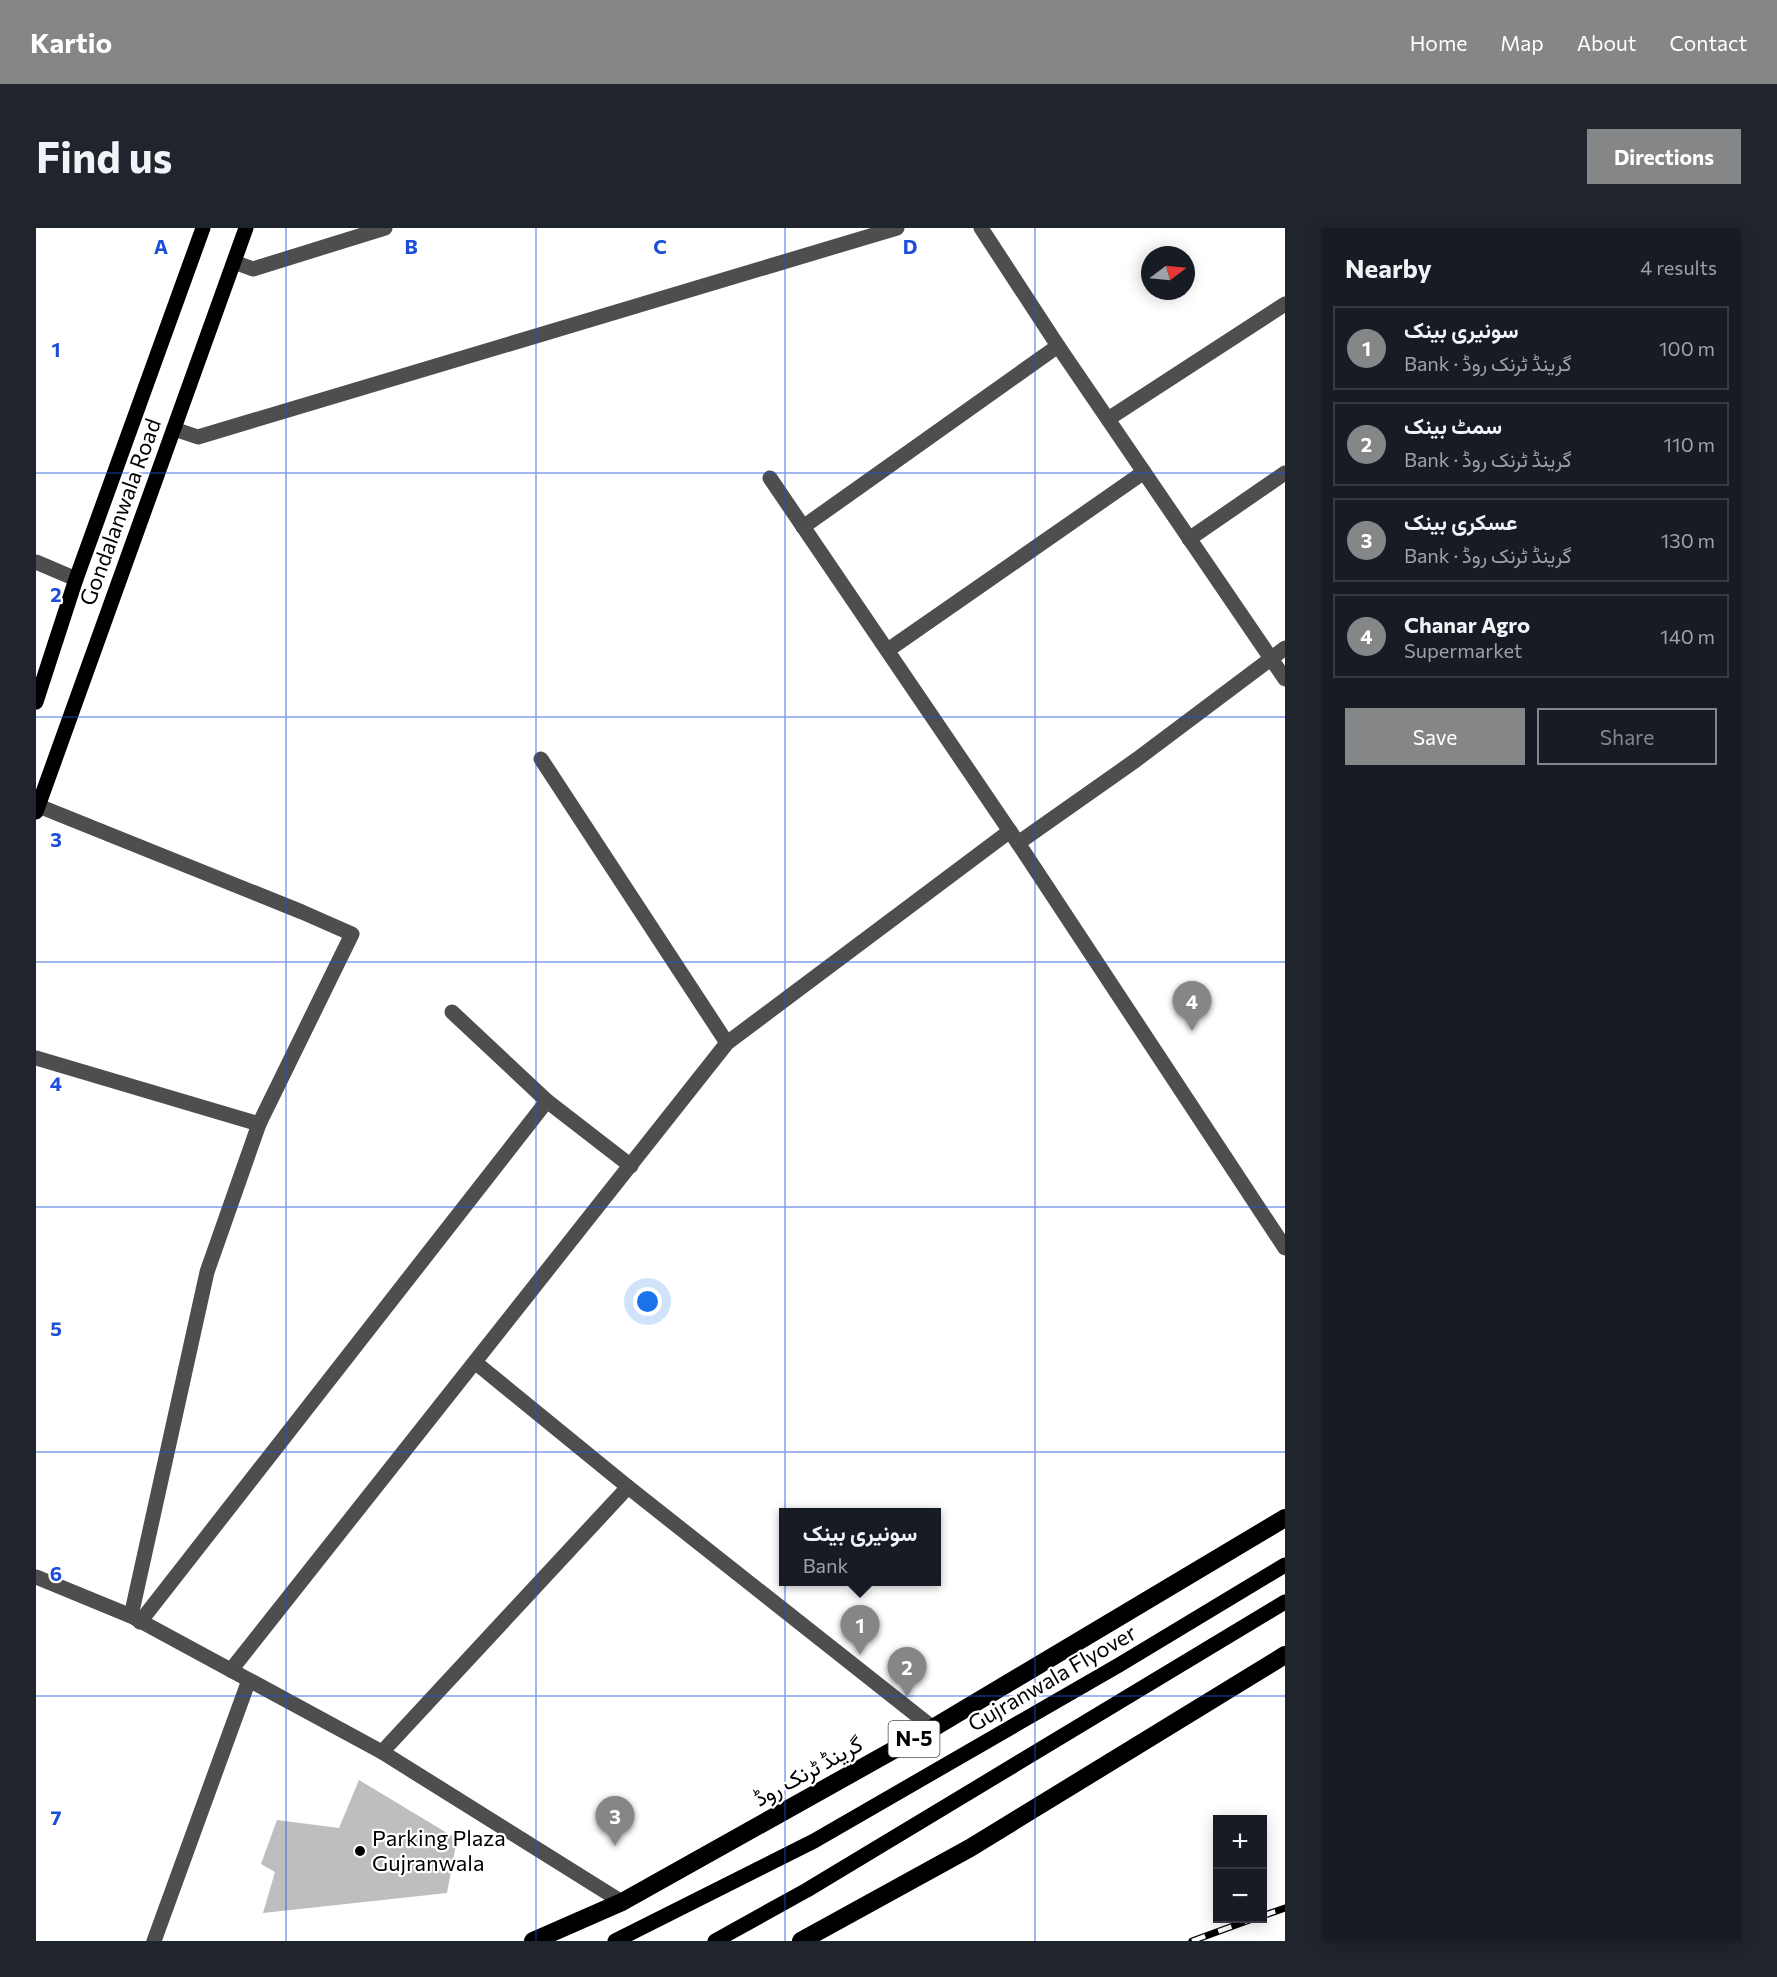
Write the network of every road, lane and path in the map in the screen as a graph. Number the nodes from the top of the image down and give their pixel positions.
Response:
1 (203, 228) edge
2 (246, 228) edge
3 (385, 228) edge
4 (897, 228) edge
5 (981, 228) edge
6 (234, 262) junction
7 (1285, 304) edge
8 (1058, 346) junction
9 (1108, 419) junction
10 (174, 429) junction
11 (1144, 472) junction
12 (1285, 474) edge
13 (770, 478) dead end
14 (803, 526) junction
15 (1189, 539) junction
16 (36, 562) edge
17 (76, 579) junction
18 (1285, 648) edge
19 (888, 650) junction
20 (1270, 658) junction
21 (1285, 679) edge
22 (36, 702) edge
23 (541, 759) dead end
24 (37, 807) edge
25 (1014, 837) junction
26 (452, 1011) dead end
27 (727, 1043) junction
28 (36, 1058) edge
29 (547, 1101) junction
30 (260, 1124) junction
31 (631, 1166) junction
32 (1285, 1248) edge
33 (476, 1363) junction
34 (628, 1487) junction
35 (1285, 1518) edge
36 (1285, 1565) edge
37 (36, 1577) edge
38 (1285, 1602) edge
39 (135, 1619) junction
40 (1285, 1654) edge
41 (231, 1670) junction
42 (249, 1680) junction
43 (933, 1728) junction
44 (382, 1752) junction
45 (622, 1902) junction
46 (154, 1941) edge
47 (533, 1941) edge
48 (615, 1941) edge
49 (715, 1941) edge
50 (801, 1941) edge

1 - 17 main road, Gondalanwala Road
2 - 6 main road, Gondalanwala Road
3 - 6 street
4 - 10 street
5 - 8 street
6 - 10 main road, Gondalanwala Road
7 - 9 street
8 - 9 street
8 - 14 street
9 - 11 street
10 - 24 main road, Gondalanwala Road
11 - 15 street
11 - 19 street
12 - 15 street
13 - 14 street
14 - 19 street
15 - 20 street
16 - 17 street
17 - 22 main road, Gondalanwala Road
18 - 20 street
19 - 25 street
20 - 21 street
20 - 25 street
23 - 27 street
24 - 30 street
25 - 27 street
25 - 32 street
26 - 29 street
27 - 31 street
28 - 30 street
29 - 31 street
29 - 39 street
30 - 39 street
31 - 33 street
33 - 34 street
33 - 41 street
34 - 43 street
34 - 44 street
35 - 43 highway, گرینڈ ٹرنک روڈ / N-5
36 - 48 main road, Gujranwala Flyover
37 - 39 street
38 - 49 main road
39 - 41 street
40 - 50 highway
41 - 42 street
42 - 44 street
42 - 46 street
43 - 45 highway, گرینڈ ٹرنک روڈ / N-5
44 - 45 street
45 - 47 highway, گرینڈ ٹرنک روڈ / N-5

